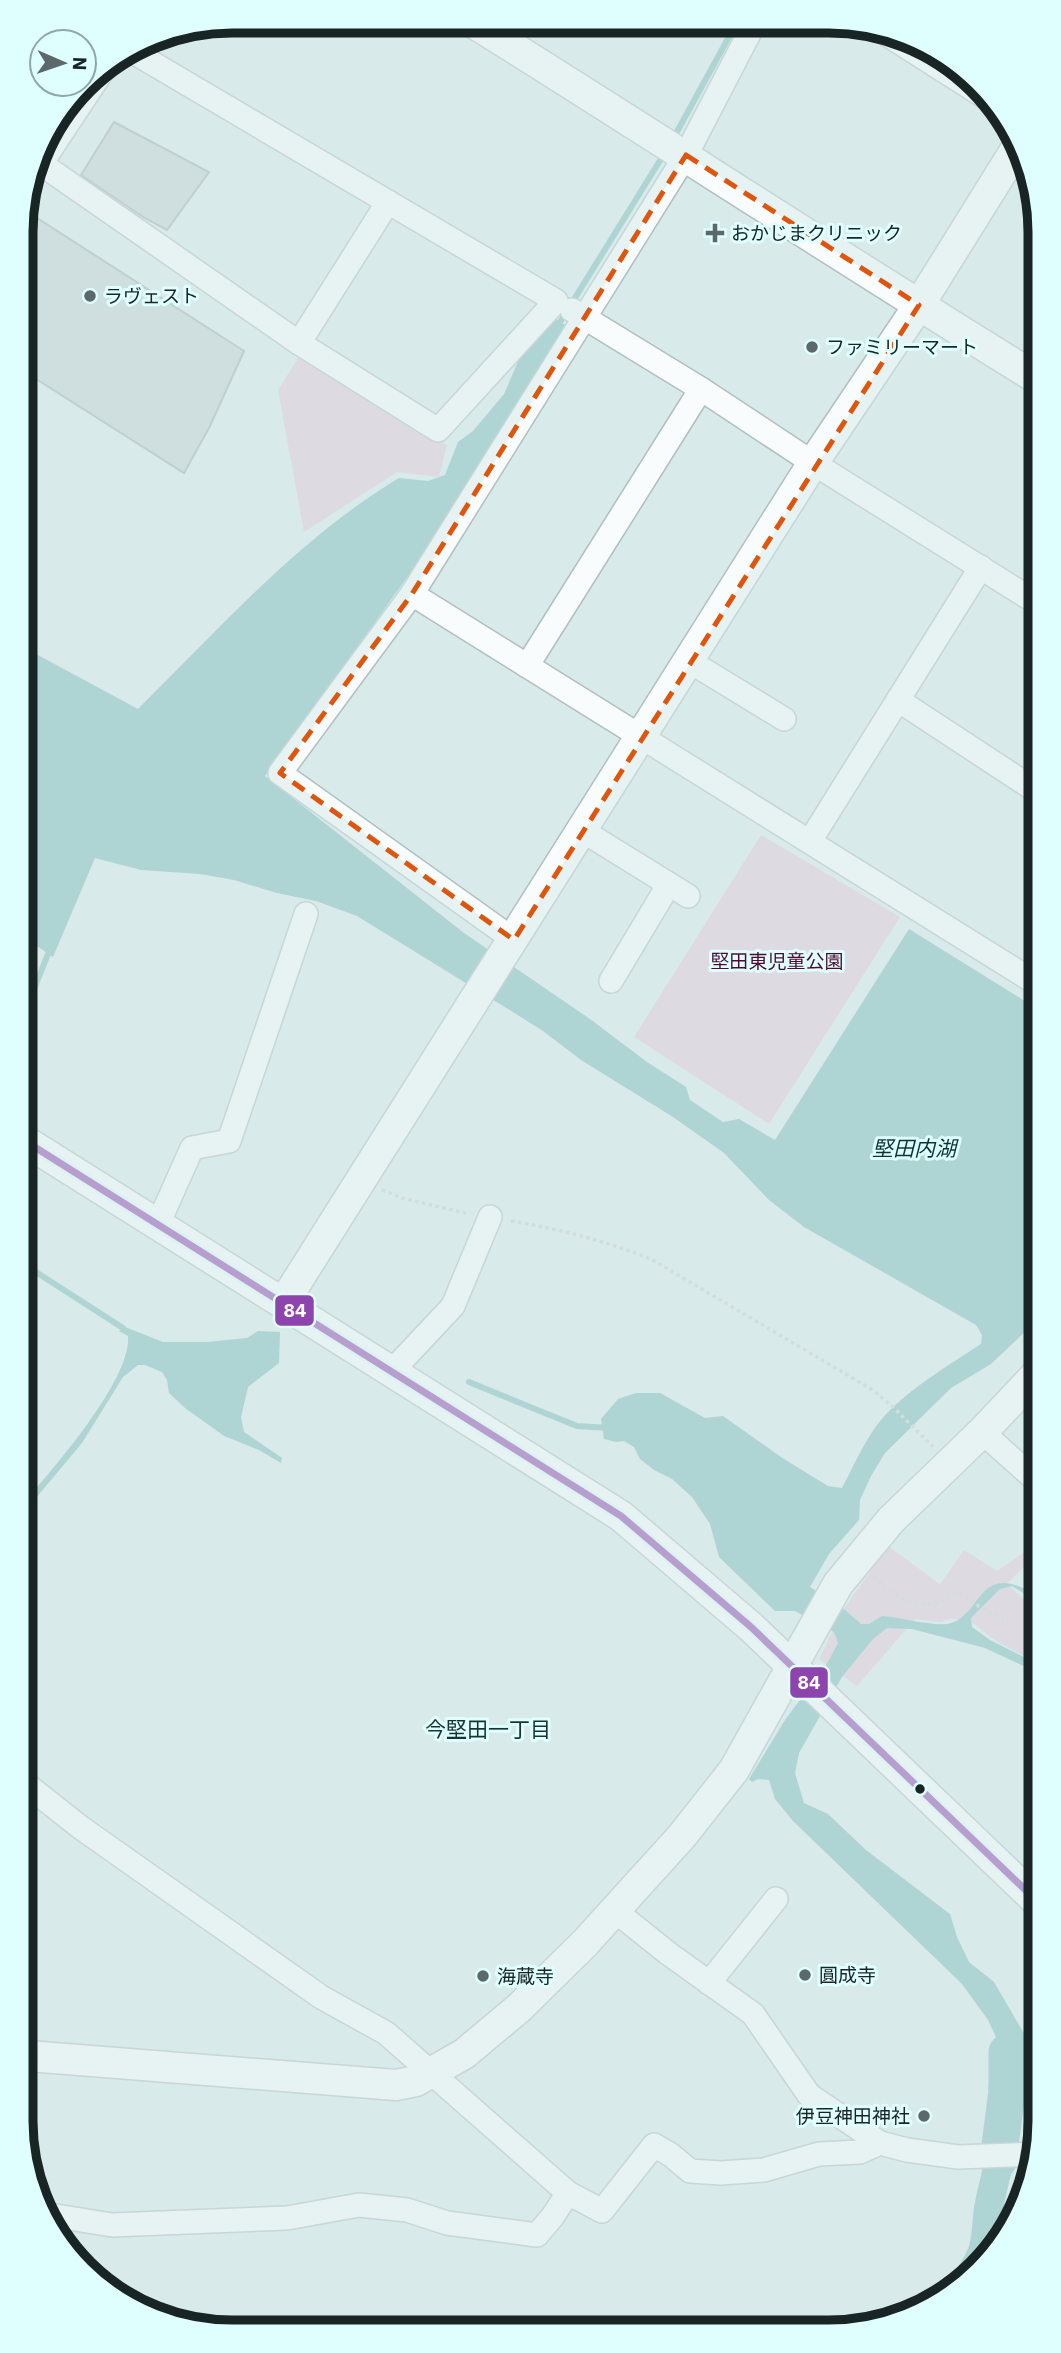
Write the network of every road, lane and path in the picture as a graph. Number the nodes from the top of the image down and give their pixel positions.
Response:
1 (749, 33) edge
2 (491, 34) edge
3 (140, 56) edge
4 (922, 57) edge
5 (952, 76) edge
6 (686, 155) junction
7 (1012, 155) edge
8 (44, 167) edge
9 (388, 202) junction
10 (556, 301) junction
11 (919, 305) junction
12 (585, 318) junction
13 (299, 343) junction
14 (1028, 373) edge
15 (701, 389) junction
16 (813, 463) junction
17 (981, 567) junction
18 (412, 594) junction
19 (1028, 597) edge
20 (689, 662) junction
21 (527, 666) junction
22 (898, 700) junction
23 (785, 719) dead end
24 (642, 736) junction
25 (1028, 785) edge
26 (583, 831) junction
27 (810, 841) junction
28 (306, 914) dead end
29 (508, 949) junction
30 (1028, 978) edge
31 (611, 981) dead end
32 (34, 1146) edge
33 (362, 1179) junction
34 (490, 1217) junction
35 (158, 1224) junction
36 (284, 1302) junction
37 (392, 1371) junction
38 (1027, 1384) edge
39 (982, 1432) junction
40 (922, 1437) dead end
41 (1027, 1472) edge
42 (859, 1559) junction
43 (1009, 1622) dead end
44 (800, 1674) junction
45 (33, 1790) edge
46 (1027, 1892) edge
47 (776, 1899) dead end
48 (614, 1910) junction
49 (709, 1983) junction
50 (33, 2056) edge
51 (431, 2073) junction
52 (880, 2143) junction
53 (1024, 2155) edge
54 (568, 2193) junction
55 (58, 2215) edge

1 - 6 street
2 - 6 street
3 - 9 street
4 - 5 street
6 - 11 street
6 - 12 street
7 - 11 street
8 - 13 street
9 - 10 street
9 - 13 street
10 - 12 street
10 - 13 street
11 - 14 street
11 - 16 street
12 - 15 street
12 - 18 street
15 - 16 street
15 - 21 street
16 - 17 street
16 - 20 street
17 - 19 street
17 - 22 street
18 - 21 street
18 - 29 street
20 - 23 street
20 - 24 street
21 - 24 street
22 - 25 street
22 - 27 street
24 - 26 street
24 - 27 street
26 - 29 street
26 - 31 street
27 - 30 street
28 - 35 street
29 - 33 street
32 - 35 street
33 - 34 path
33 - 36 street
34 - 37 street
34 - 40 path
35 - 36 street
36 - 37 street
37 - 44 street
38 - 39 street
39 - 41 street
39 - 42 street
42 - 43 path
42 - 44 street
44 - 46 street
44 - 48 street
45 - 51 street
47 - 49 street
48 - 49 street
48 - 51 street
49 - 52 street
50 - 51 street
51 - 54 street
52 - 53 street
52 - 54 street
54 - 55 street

